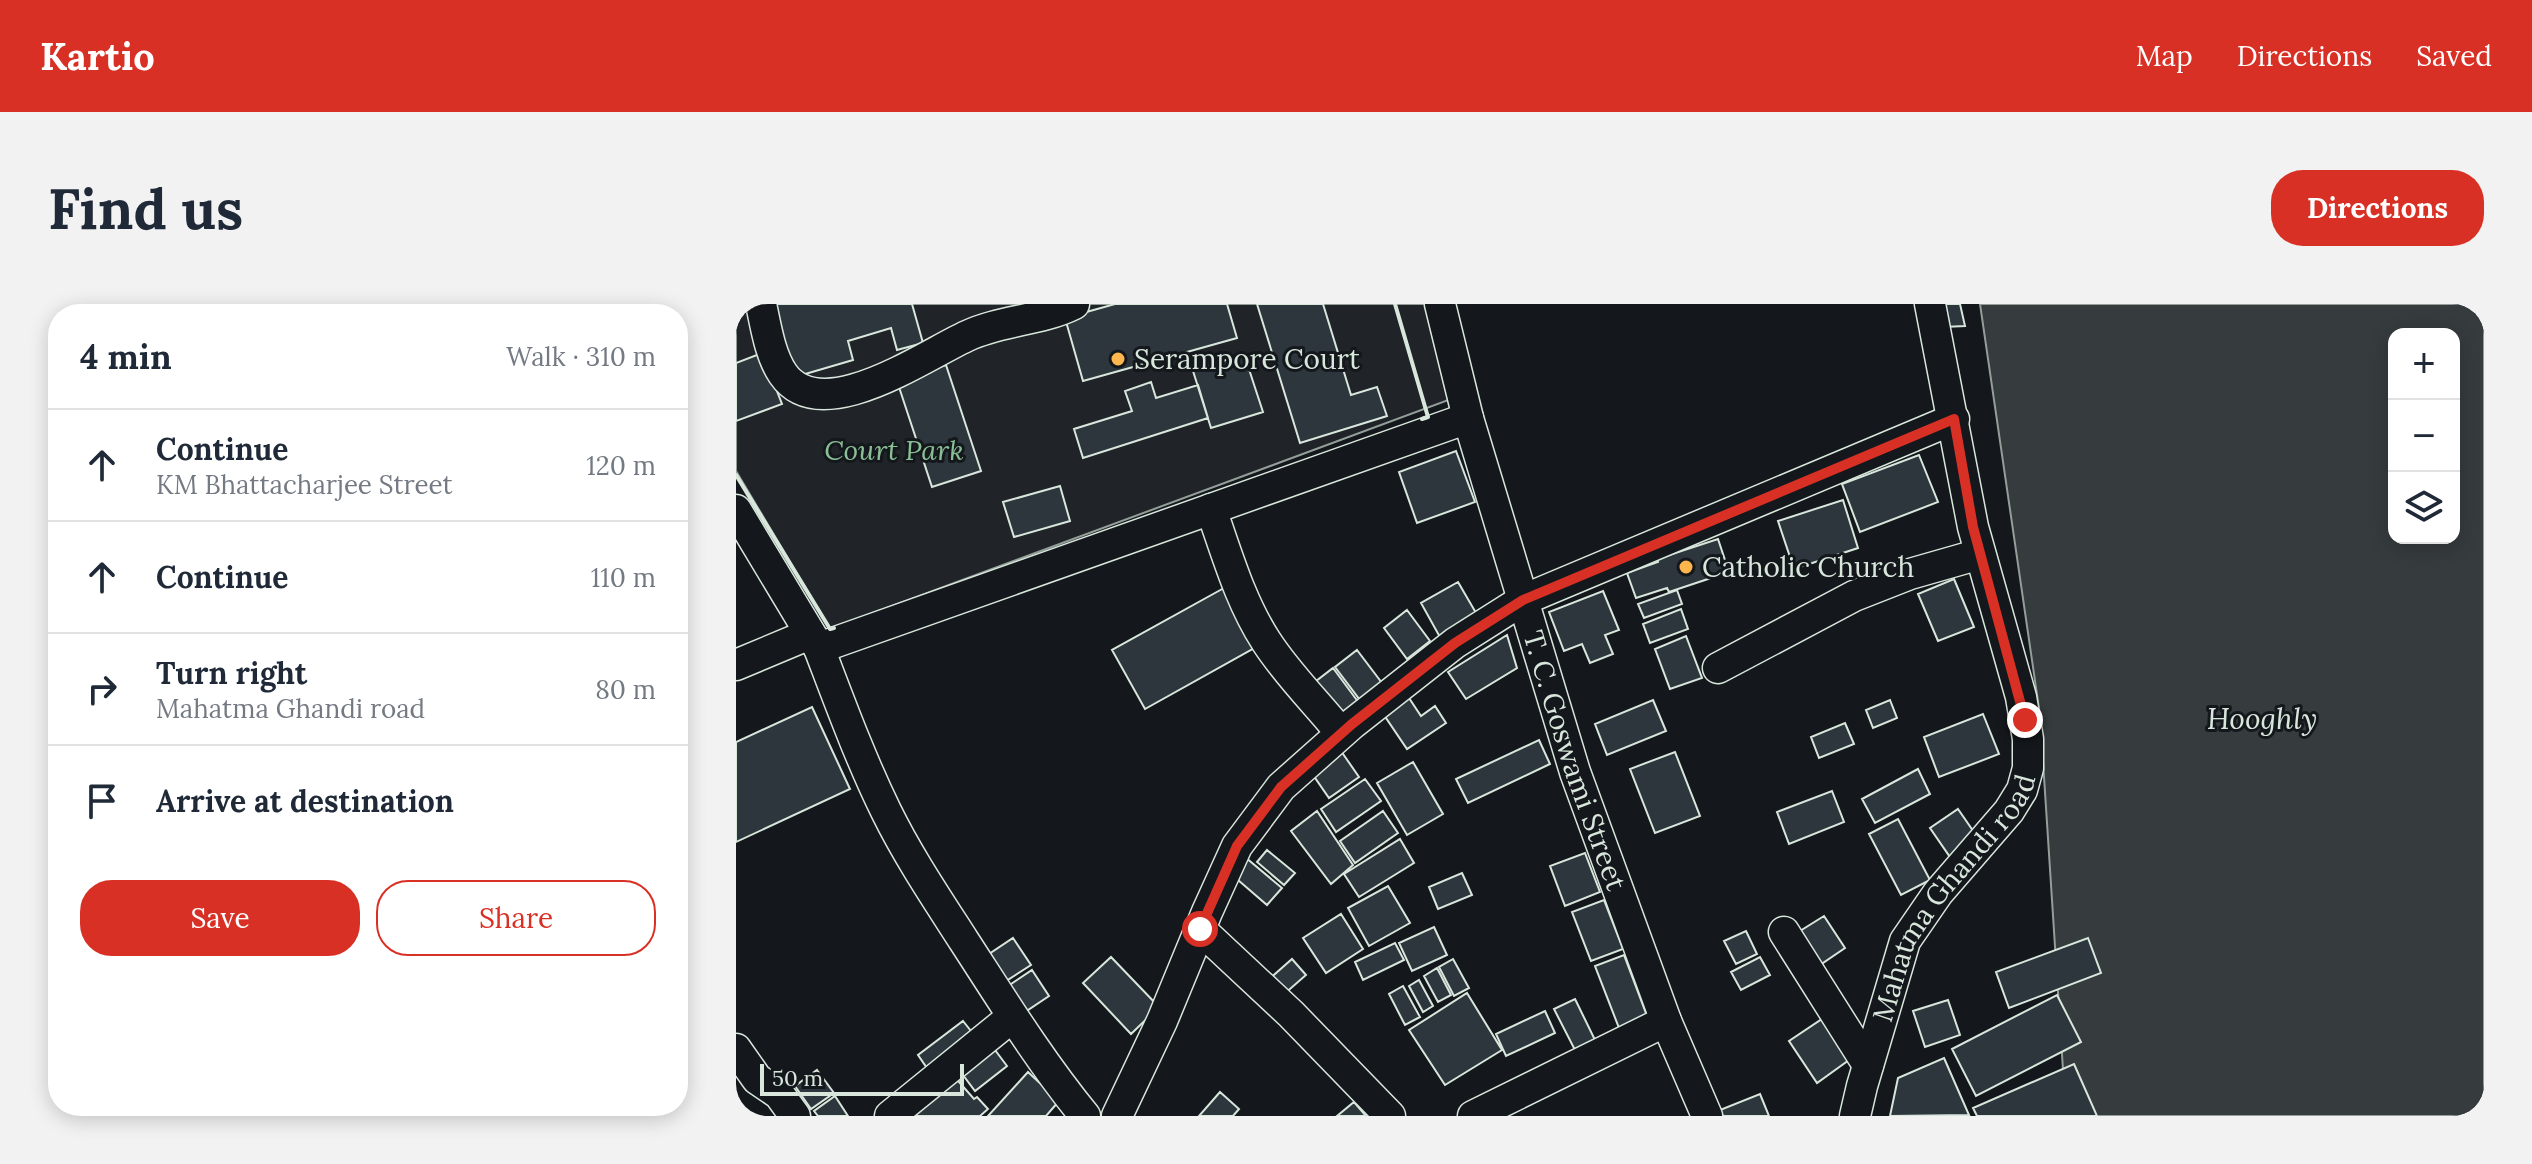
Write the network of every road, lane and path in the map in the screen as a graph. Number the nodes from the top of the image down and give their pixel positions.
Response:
1 (1074, 304) edge
2 (1440, 304) edge
3 (1930, 304) edge
4 (754, 314) edge
5 (977, 317) edge
6 (1468, 418) junction
7 (1954, 419) junction
8 (1211, 509) junction
9 (736, 510) edge
10 (1980, 554) junction
11 (1523, 600) junction
12 (815, 641) junction
13 (736, 665) edge
14 (1718, 668) dead end
15 (1341, 733) junction
16 (1200, 929) junction
17 (1784, 932) dead end
18 (1012, 1017) junction
19 (1666, 1021) junction
20 (736, 1049) edge
21 (1868, 1065) junction
22 (795, 1116) edge
23 (890, 1116) edge
24 (1085, 1116) edge
25 (1117, 1116) edge
26 (1390, 1116) edge
27 (1473, 1116) edge
28 (1707, 1116) edge
29 (1855, 1116) edge

1 - 5 street
2 - 6 street, T. C. Goswami Street
3 - 7 street, Mahatma Ghandi road
4 - 5 street
6 - 8 street
6 - 11 street, T. C. Goswami Street
7 - 10 street, Mahatma Ghandi road
7 - 11 street
8 - 12 street
8 - 15 street
9 - 12 street
10 - 14 street
10 - 21 street, Mahatma Ghandi road
11 - 15 street
11 - 19 street, T. C. Goswami Street
12 - 13 street
12 - 18 street
15 - 16 street
16 - 25 street
16 - 26 street
17 - 21 street
18 - 23 street
18 - 24 street
19 - 27 street
19 - 28 street, T. C. Goswami Street
20 - 22 street
21 - 29 street, Mahatma Ghandi road

